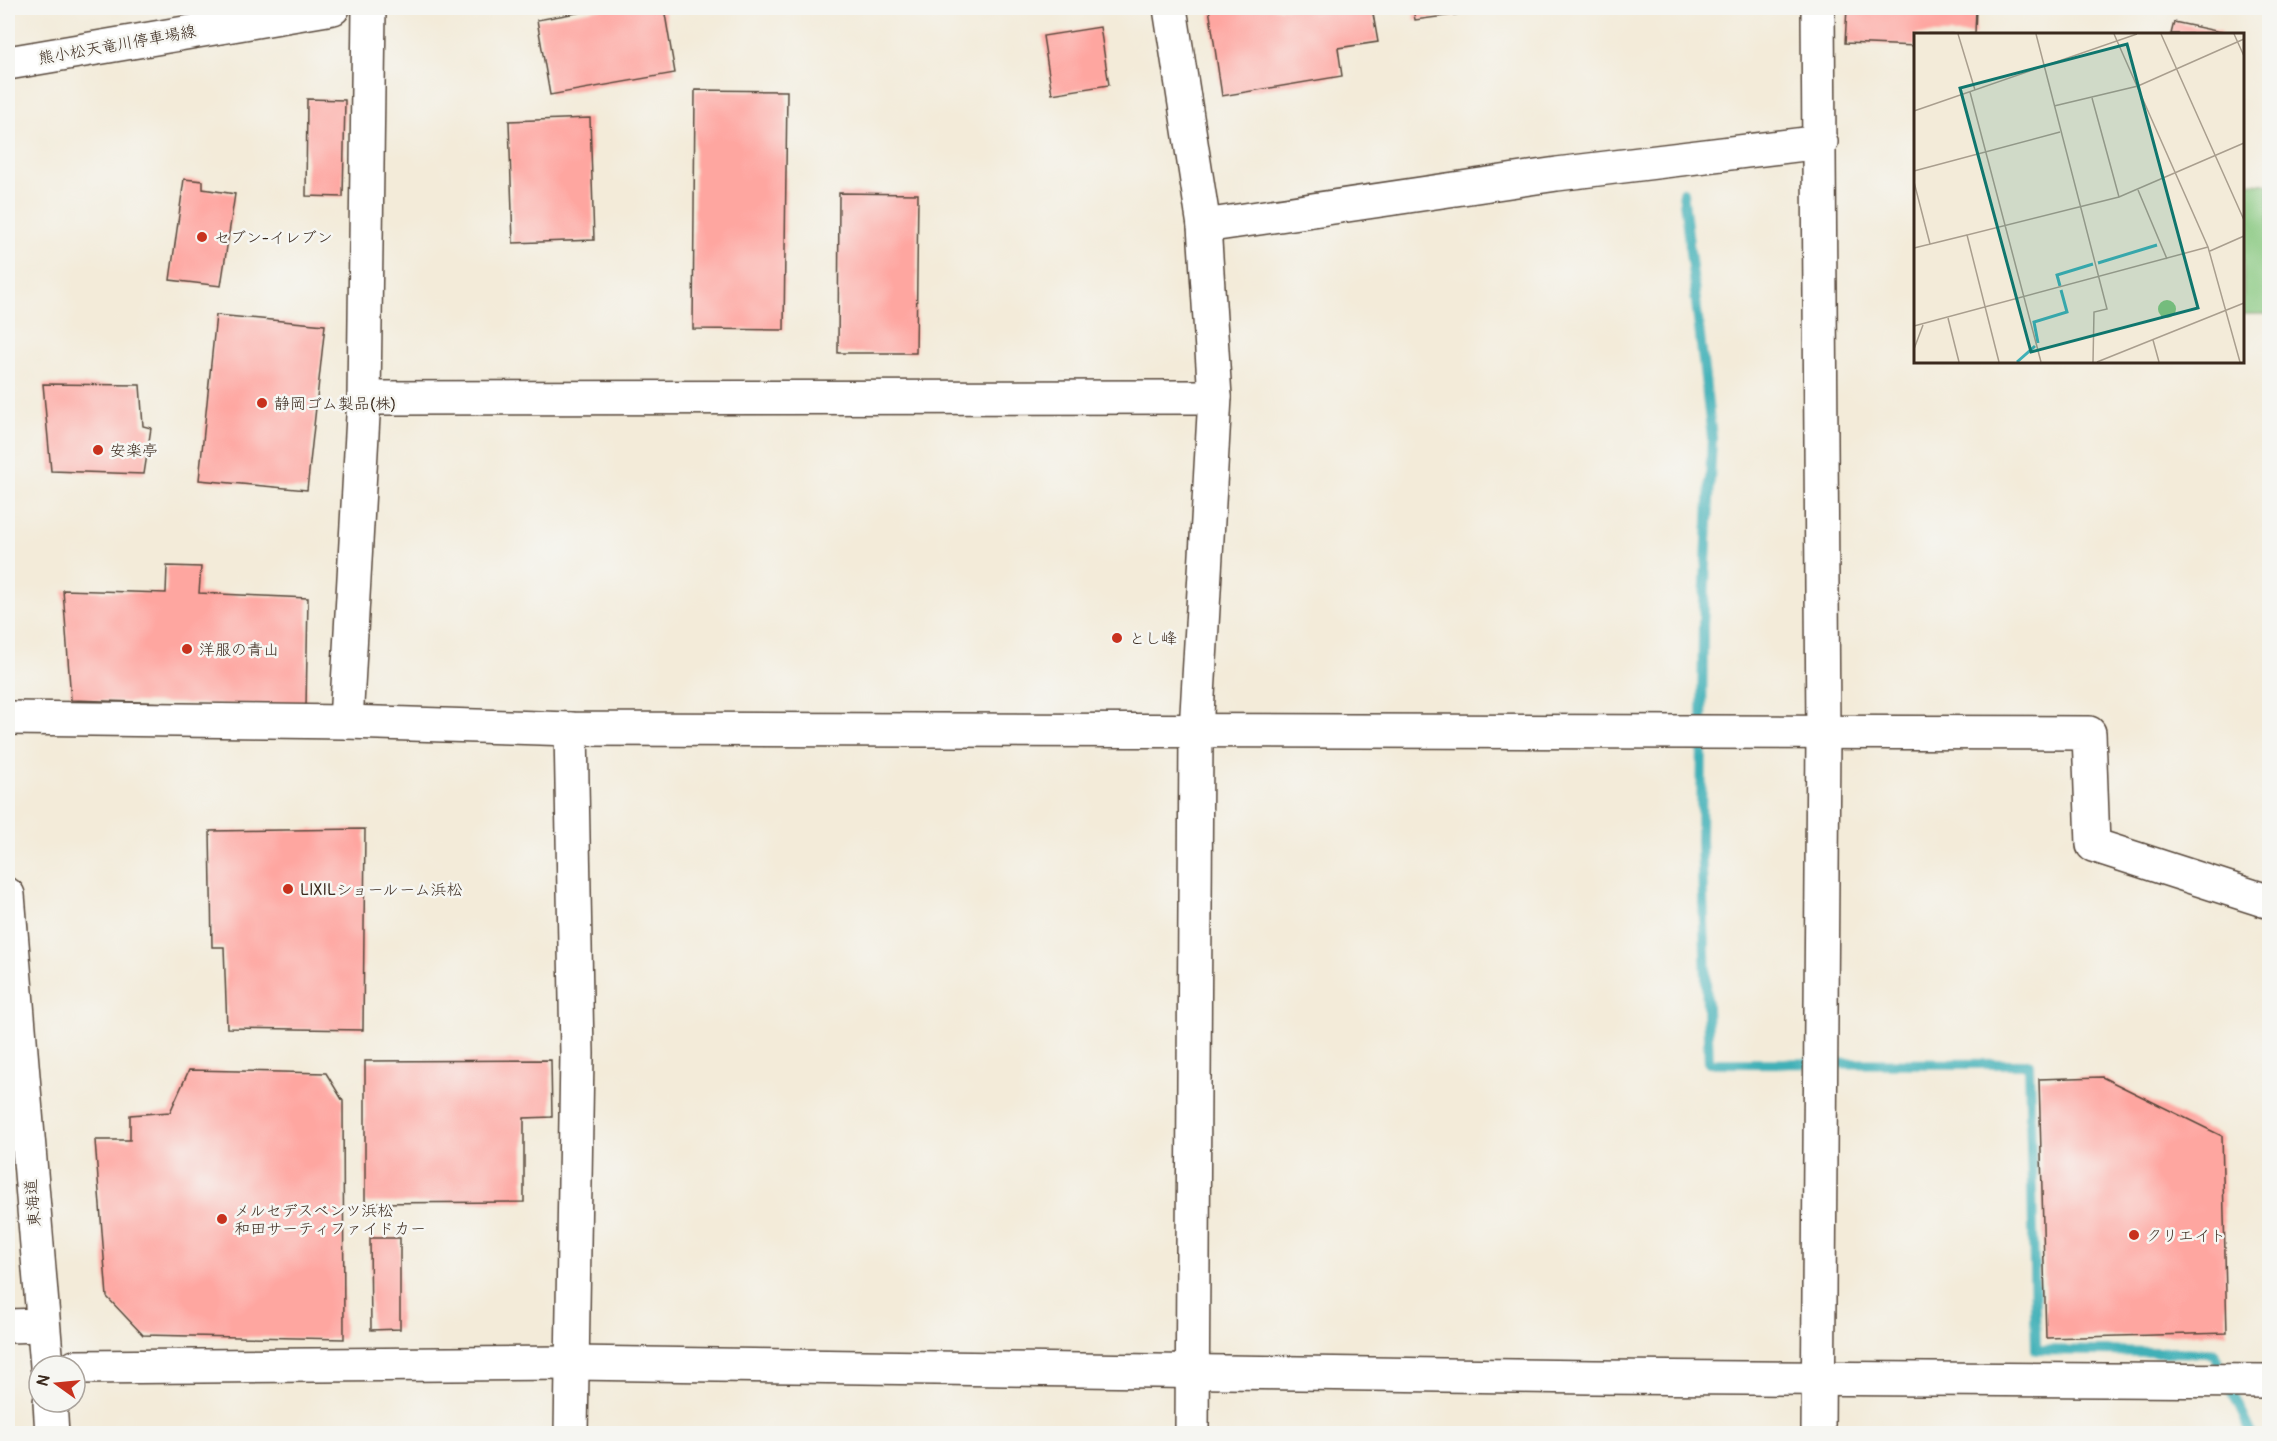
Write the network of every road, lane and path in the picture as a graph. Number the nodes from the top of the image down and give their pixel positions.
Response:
1 (333, 8) edge
2 (369, 8) edge
3 (1170, 8) edge
4 (1818, 8) edge
5 (8, 63) edge
6 (1821, 142) junction
7 (1204, 226) junction
8 (364, 398) junction
9 (1215, 398) junction
10 (8, 718) edge
11 (346, 722) junction
12 (571, 729) junction
13 (1196, 731) junction
14 (1823, 733) junction
15 (8, 896) edge
16 (2270, 902) edge
17 (42, 1325) junction
18 (8, 1326) edge
19 (46, 1354) edge
20 (572, 1363) junction
21 (87, 1367) edge
22 (1192, 1372) junction
23 (1817, 1378) junction
24 (2270, 1381) edge
25 (51, 1414) edge
26 (52, 1434) edge
27 (572, 1434) edge
28 (1192, 1434) edge
29 (1818, 1434) edge

1 - 5 main road, 熊小松天竜川停車場線
2 - 8 main road
3 - 7 main road
4 - 6 main road
6 - 7 main road
6 - 14 main road
7 - 9 main road
8 - 9 main road
8 - 11 main road
9 - 13 main road
10 - 11 main road
11 - 12 main road
12 - 13 main road
12 - 20 main road
13 - 14 main road
13 - 22 main road
14 - 16 main road
14 - 23 main road
15 - 17 main road, 東海道
17 - 18 main road
17 - 19 main road, 東海道
20 - 21 main road
20 - 22 main road
20 - 27 main road
22 - 23 main road
22 - 28 main road
23 - 24 main road
23 - 29 main road
25 - 26 main road

